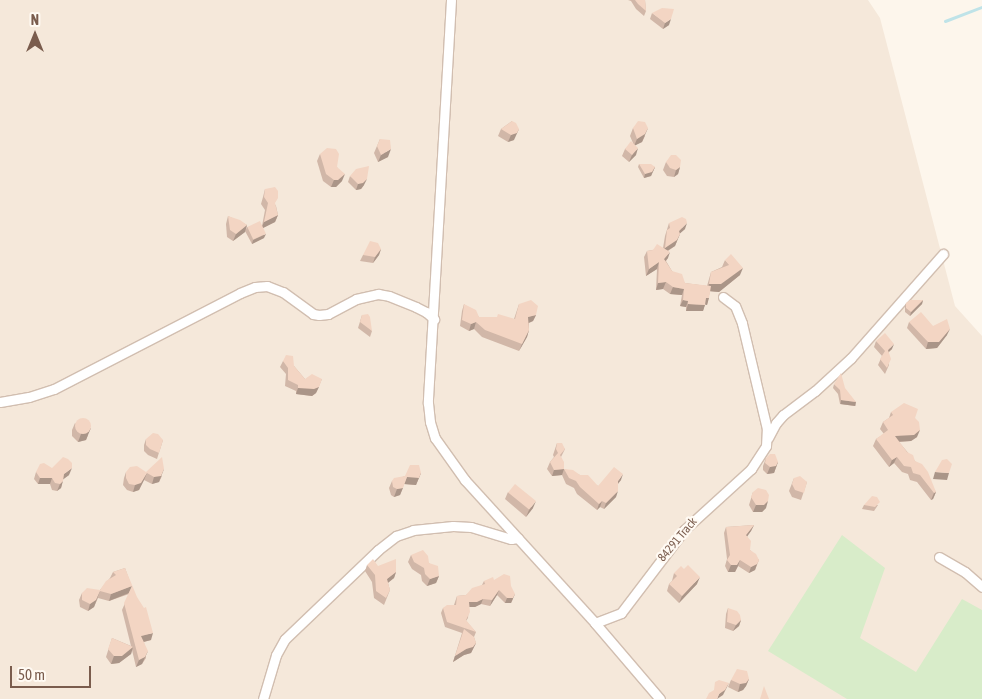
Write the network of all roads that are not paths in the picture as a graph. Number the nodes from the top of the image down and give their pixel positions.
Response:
1 (451, 0) edge
2 (943, 254) dead end
3 (724, 297) dead end
4 (434, 319) junction
5 (0, 402) edge
6 (768, 438) junction
7 (518, 538) junction
8 (940, 557) dead end
9 (982, 587) edge
10 (595, 623) junction
11 (263, 699) edge
12 (660, 699) edge

1 - 4 street
2 - 6 street
3 - 6 street
4 - 5 street
4 - 7 street
6 - 10 street, 84291 Track
7 - 10 street
7 - 11 street
8 - 9 street
10 - 12 street

